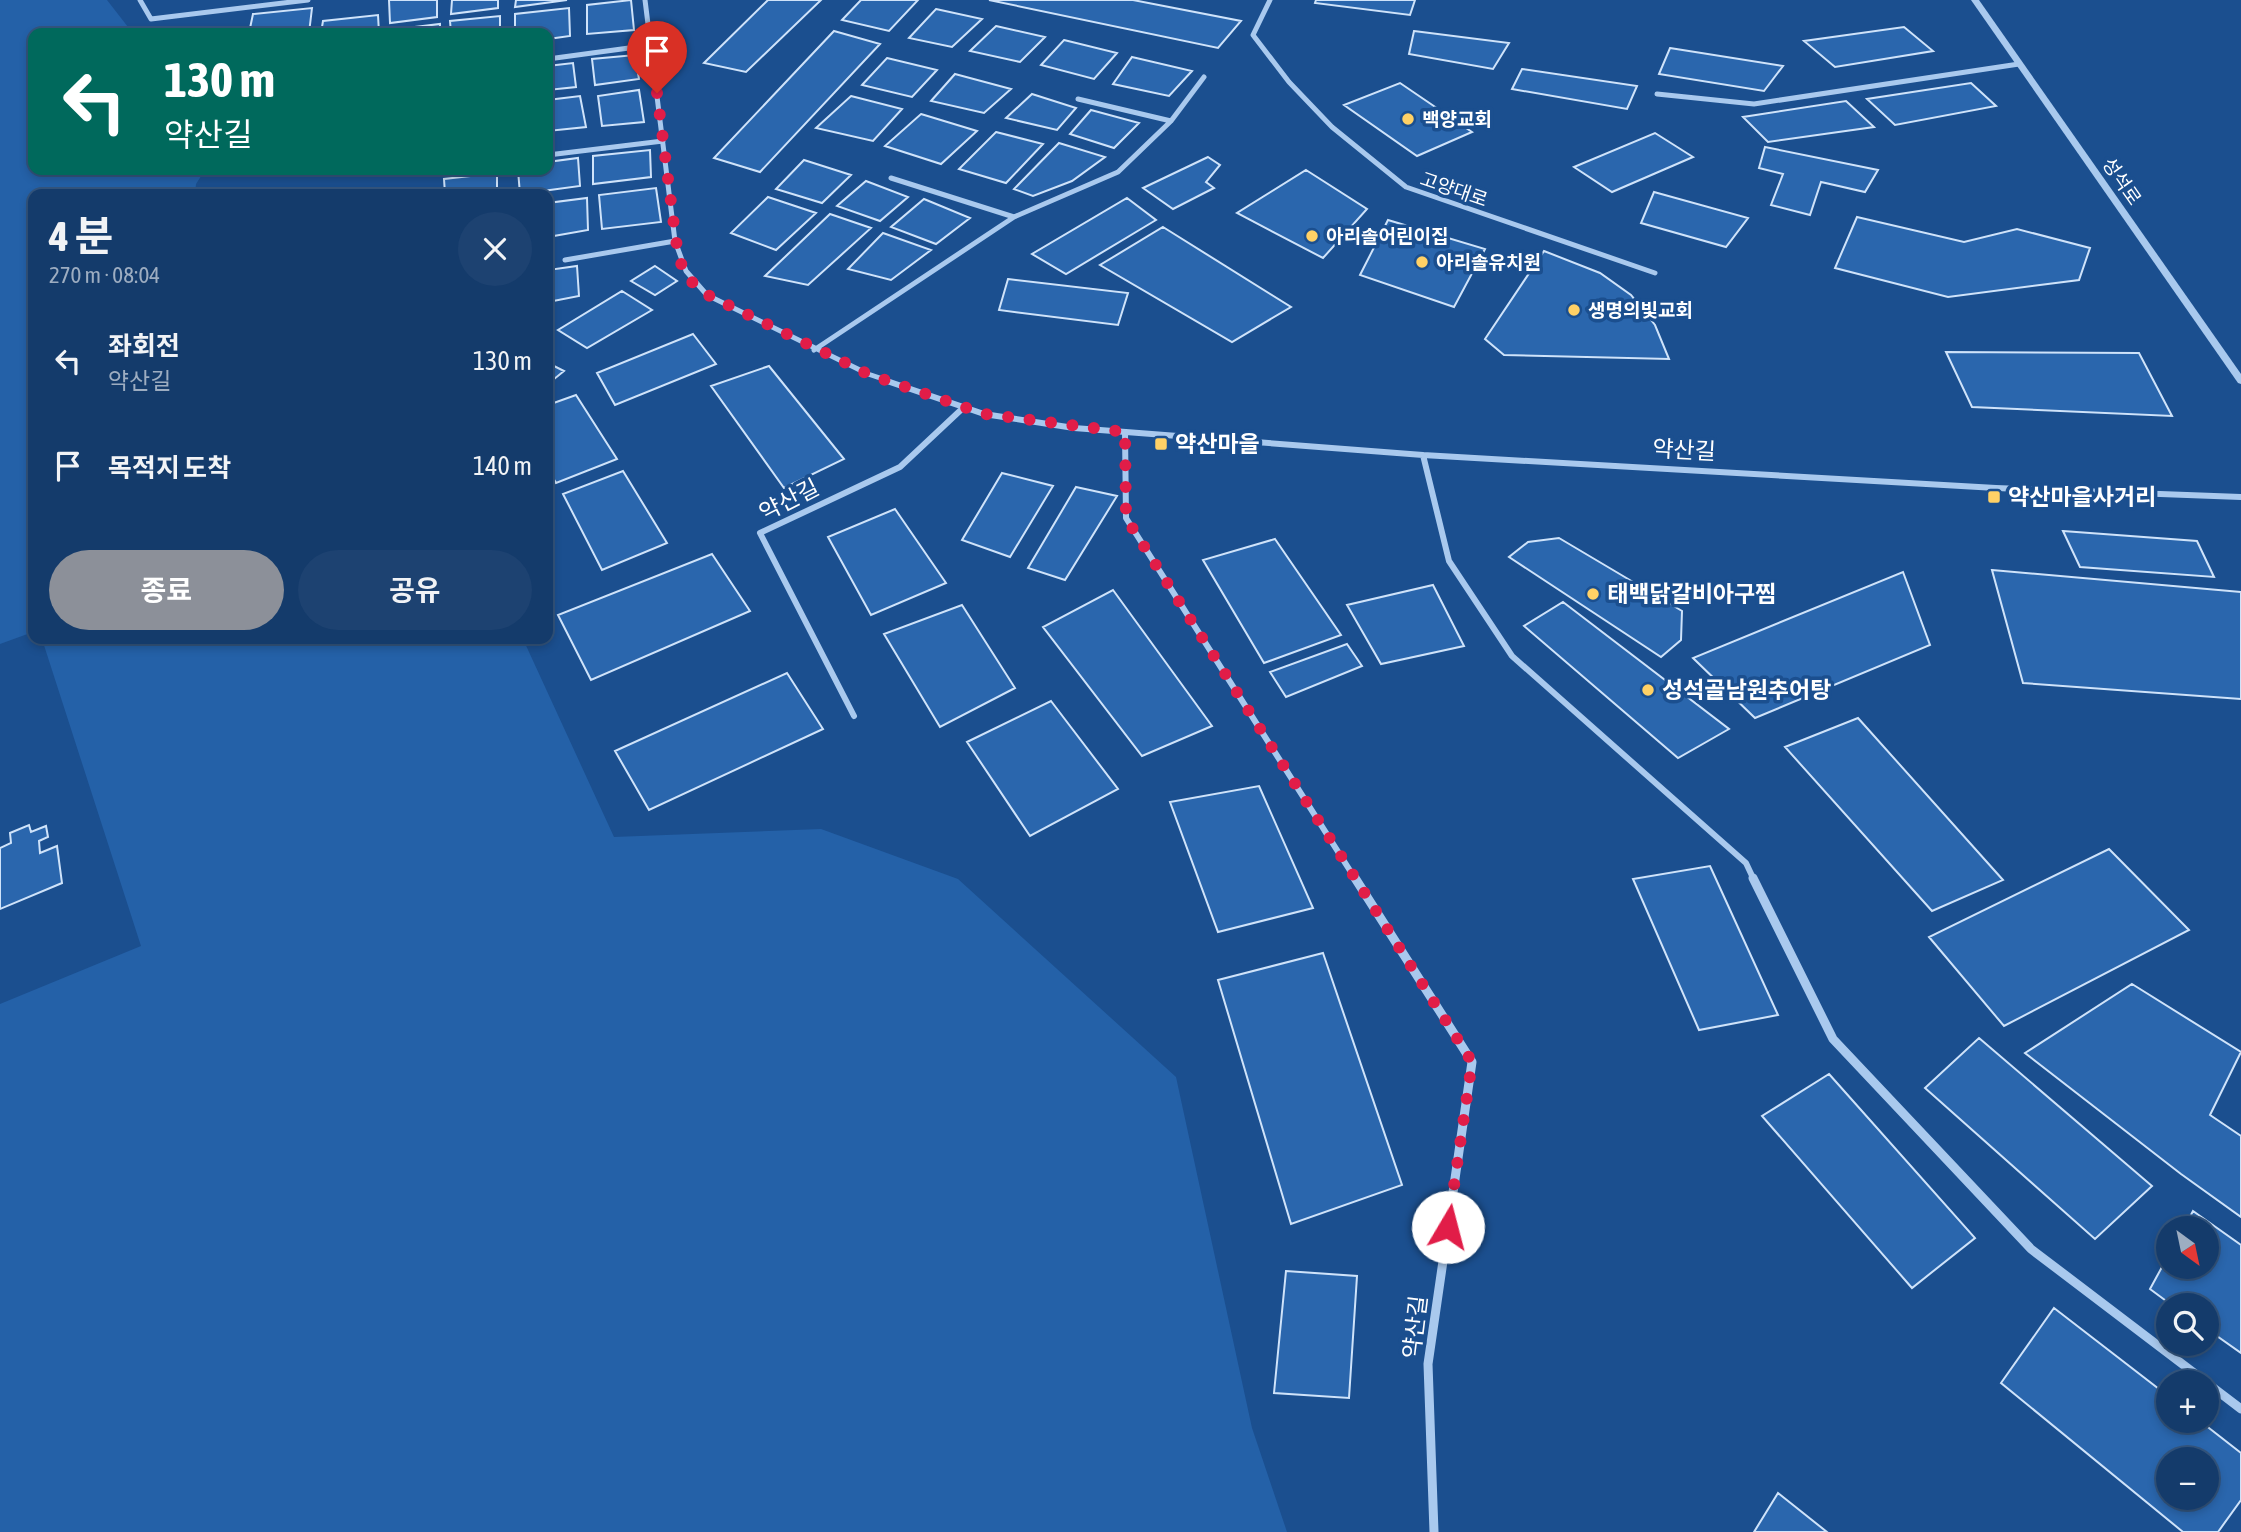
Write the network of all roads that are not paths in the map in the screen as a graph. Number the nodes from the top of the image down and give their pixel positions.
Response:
1 (139, 0) edge
2 (308, 0) edge
3 (645, 0) edge
4 (1270, 0) edge
5 (1975, 0) edge
6 (651, 45) junction
7 (553, 58) edge
8 (2019, 64) junction
9 (1204, 77) dead end
10 (1657, 94) dead end
11 (1078, 99) dead end
12 (1171, 121) junction
13 (663, 141) junction
14 (553, 154) edge
15 (891, 178) dead end
16 (1014, 217) junction
17 (676, 241) junction
18 (565, 260) dead end
19 (1655, 273) dead end
20 (814, 350) junction
21 (2241, 381) edge
22 (964, 407) junction
23 (1125, 432) junction
24 (1423, 454) junction
25 (2241, 497) edge
26 (854, 716) dead end
27 (2189, 1370) edge
28 (2219, 1393) edge
29 (2241, 1409) edge
30 (1434, 1532) edge

1 - 2 street
3 - 6 street, 약산길
4 - 19 street, 고양대로
5 - 8 street, 성석로
6 - 7 street
6 - 13 street, 약산길
8 - 10 street
8 - 21 street, 성석로
9 - 12 street
11 - 12 street
12 - 16 street
13 - 14 street
13 - 17 street, 약산길
15 - 16 street
16 - 20 street
17 - 18 street
17 - 20 street, 약산길
20 - 22 street, 약산길
22 - 23 street, 약산길
22 - 26 street, 약산길
23 - 24 street, 약산길
23 - 30 street, 약산길
24 - 25 street, 약산길
24 - 27 street
28 - 29 street

